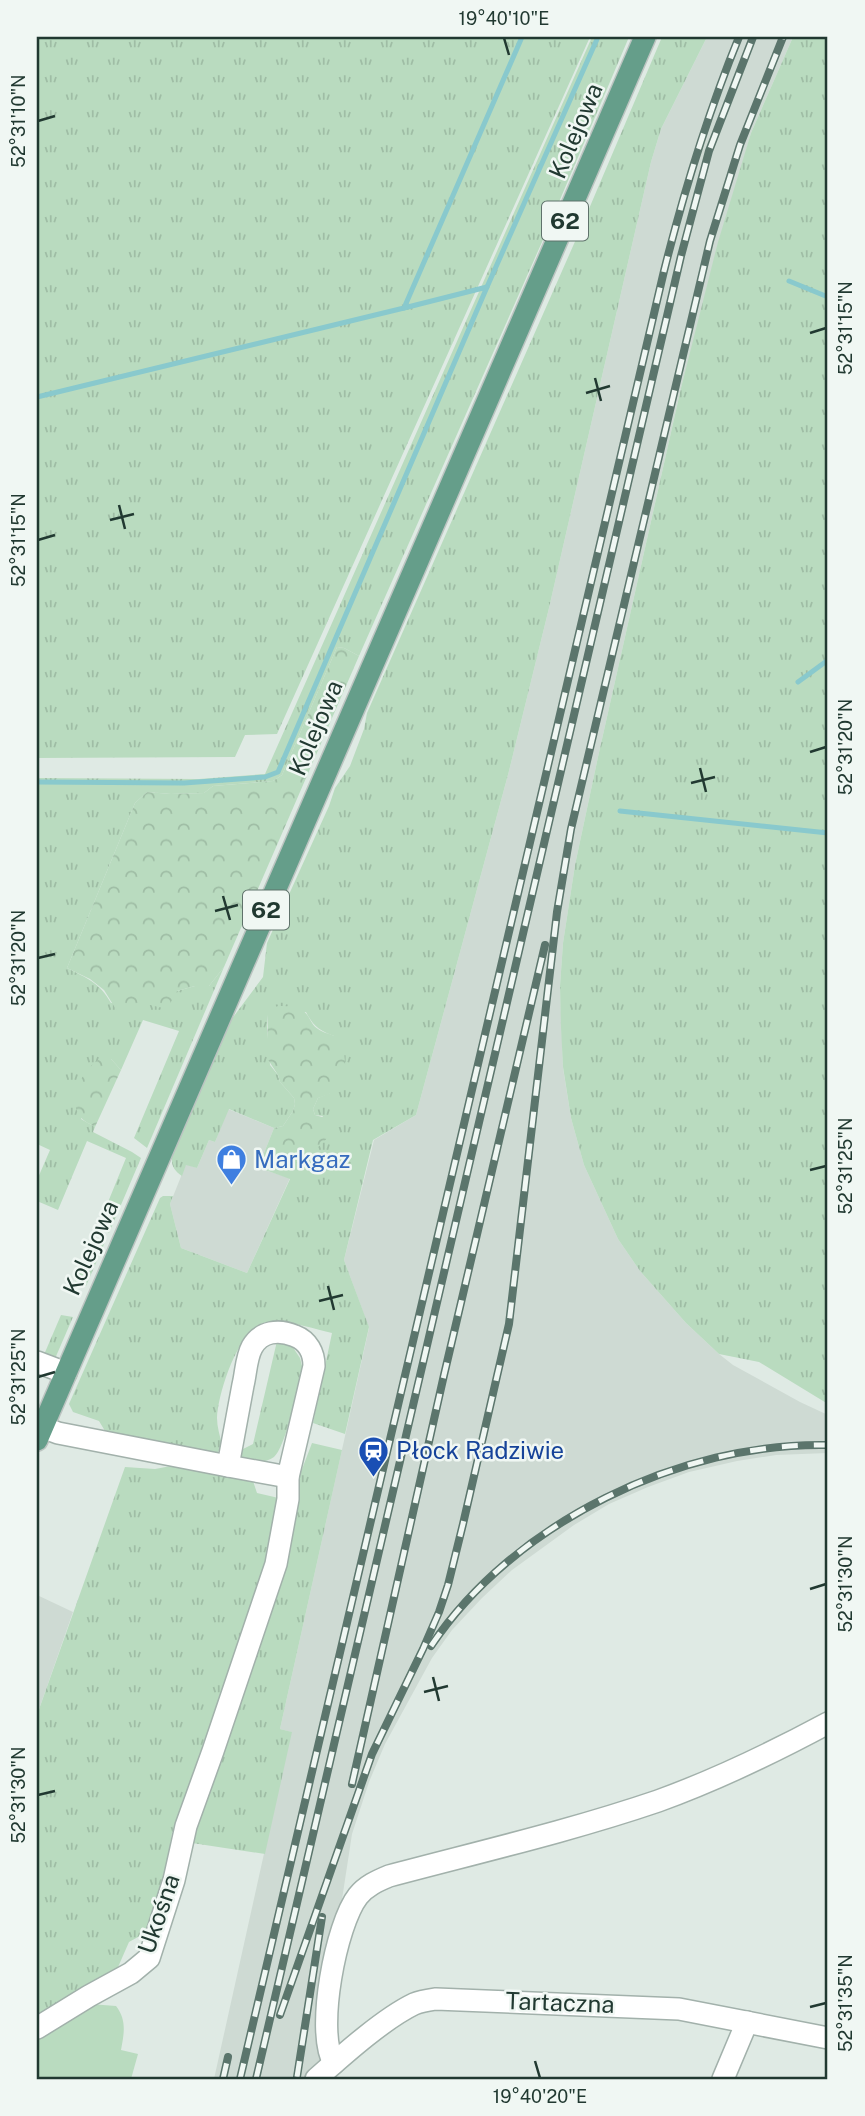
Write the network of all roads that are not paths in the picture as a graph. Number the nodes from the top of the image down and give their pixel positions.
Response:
1 (645, 37) edge
2 (37, 1362) edge
3 (66, 1373) junction
4 (39, 1433) edge
5 (228, 1466) junction
6 (288, 1477) junction
7 (828, 1723) edge
8 (747, 2022) junction
9 (37, 2028) edge
10 (828, 2038) edge
11 (334, 2063) junction
12 (316, 2079) edge
13 (723, 2079) edge

1 - 3 main road, Kolejowa / 62
2 - 3 street
3 - 4 main road, Kolejowa / 62
4 - 5 street
5 - 6 street
5 - 6 street, Ukośna
6 - 9 street, Ukośna
7 - 11 street
8 - 10 street, Tartaczna
8 - 11 street, Tartaczna
8 - 13 street
11 - 12 street, Tartaczna

